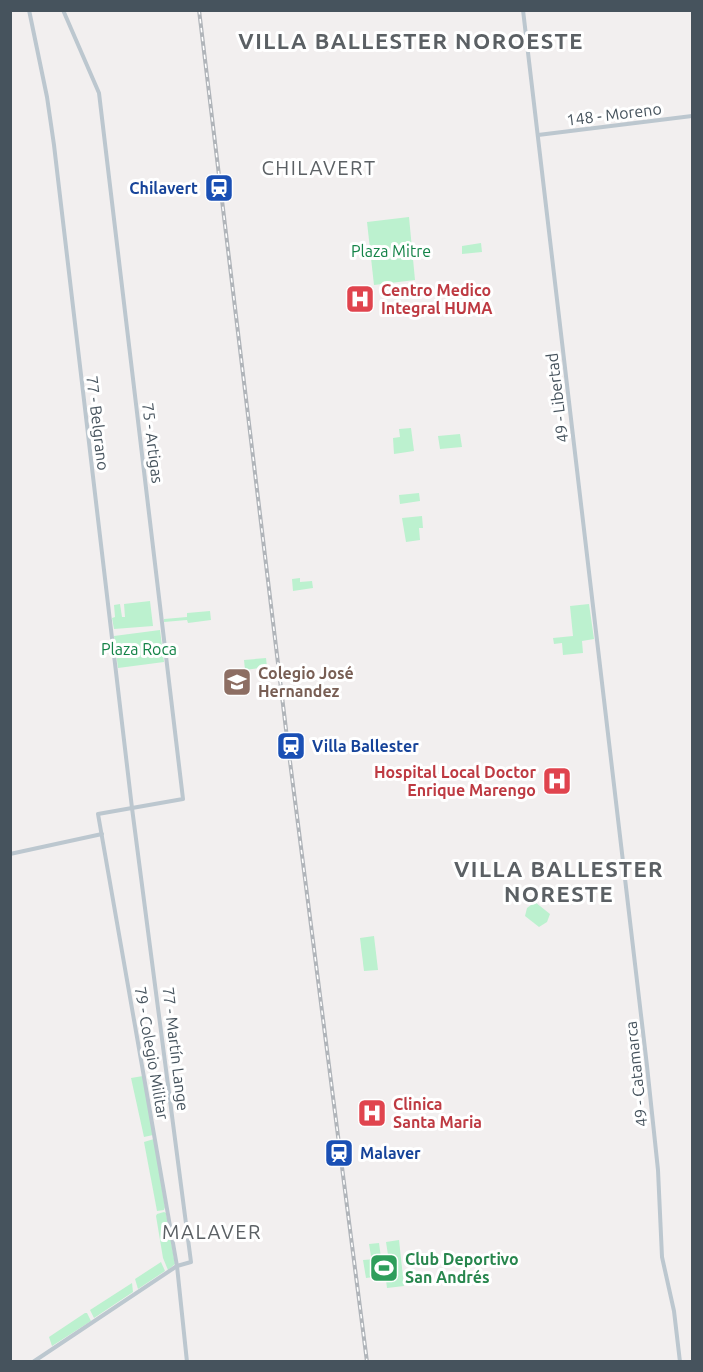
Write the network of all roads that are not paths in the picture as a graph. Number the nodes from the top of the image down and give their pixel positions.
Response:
1 (29, 10) edge
2 (63, 10) edge
3 (523, 10) edge
4 (693, 116) edge
5 (538, 135) junction
6 (614, 783) joint
7 (132, 808) junction
8 (102, 834) junction
9 (136, 839) joint
10 (10, 854) edge
11 (177, 1266) junction
12 (33, 1362) edge
13 (187, 1362) edge
14 (680, 1362) edge

1 - 7 street, 77 - Belgrano
2 - 7 street, 75 - Artigas
3 - 5 street, 49 - Libertad
4 - 5 street, 148 - Moreno
5 - 6 street, 49 - Libertad
6 - 14 street, 49 - Catamarca
7 - 8 street, 79 - Colegio Militar
7 - 9 street, 77 - Belgrano
8 - 10 street
8 - 11 street, 79 - Colegio Militar
9 - 11 street, 77 - Martín Lange
11 - 12 street
11 - 13 street, 79 - Colegio Militar

